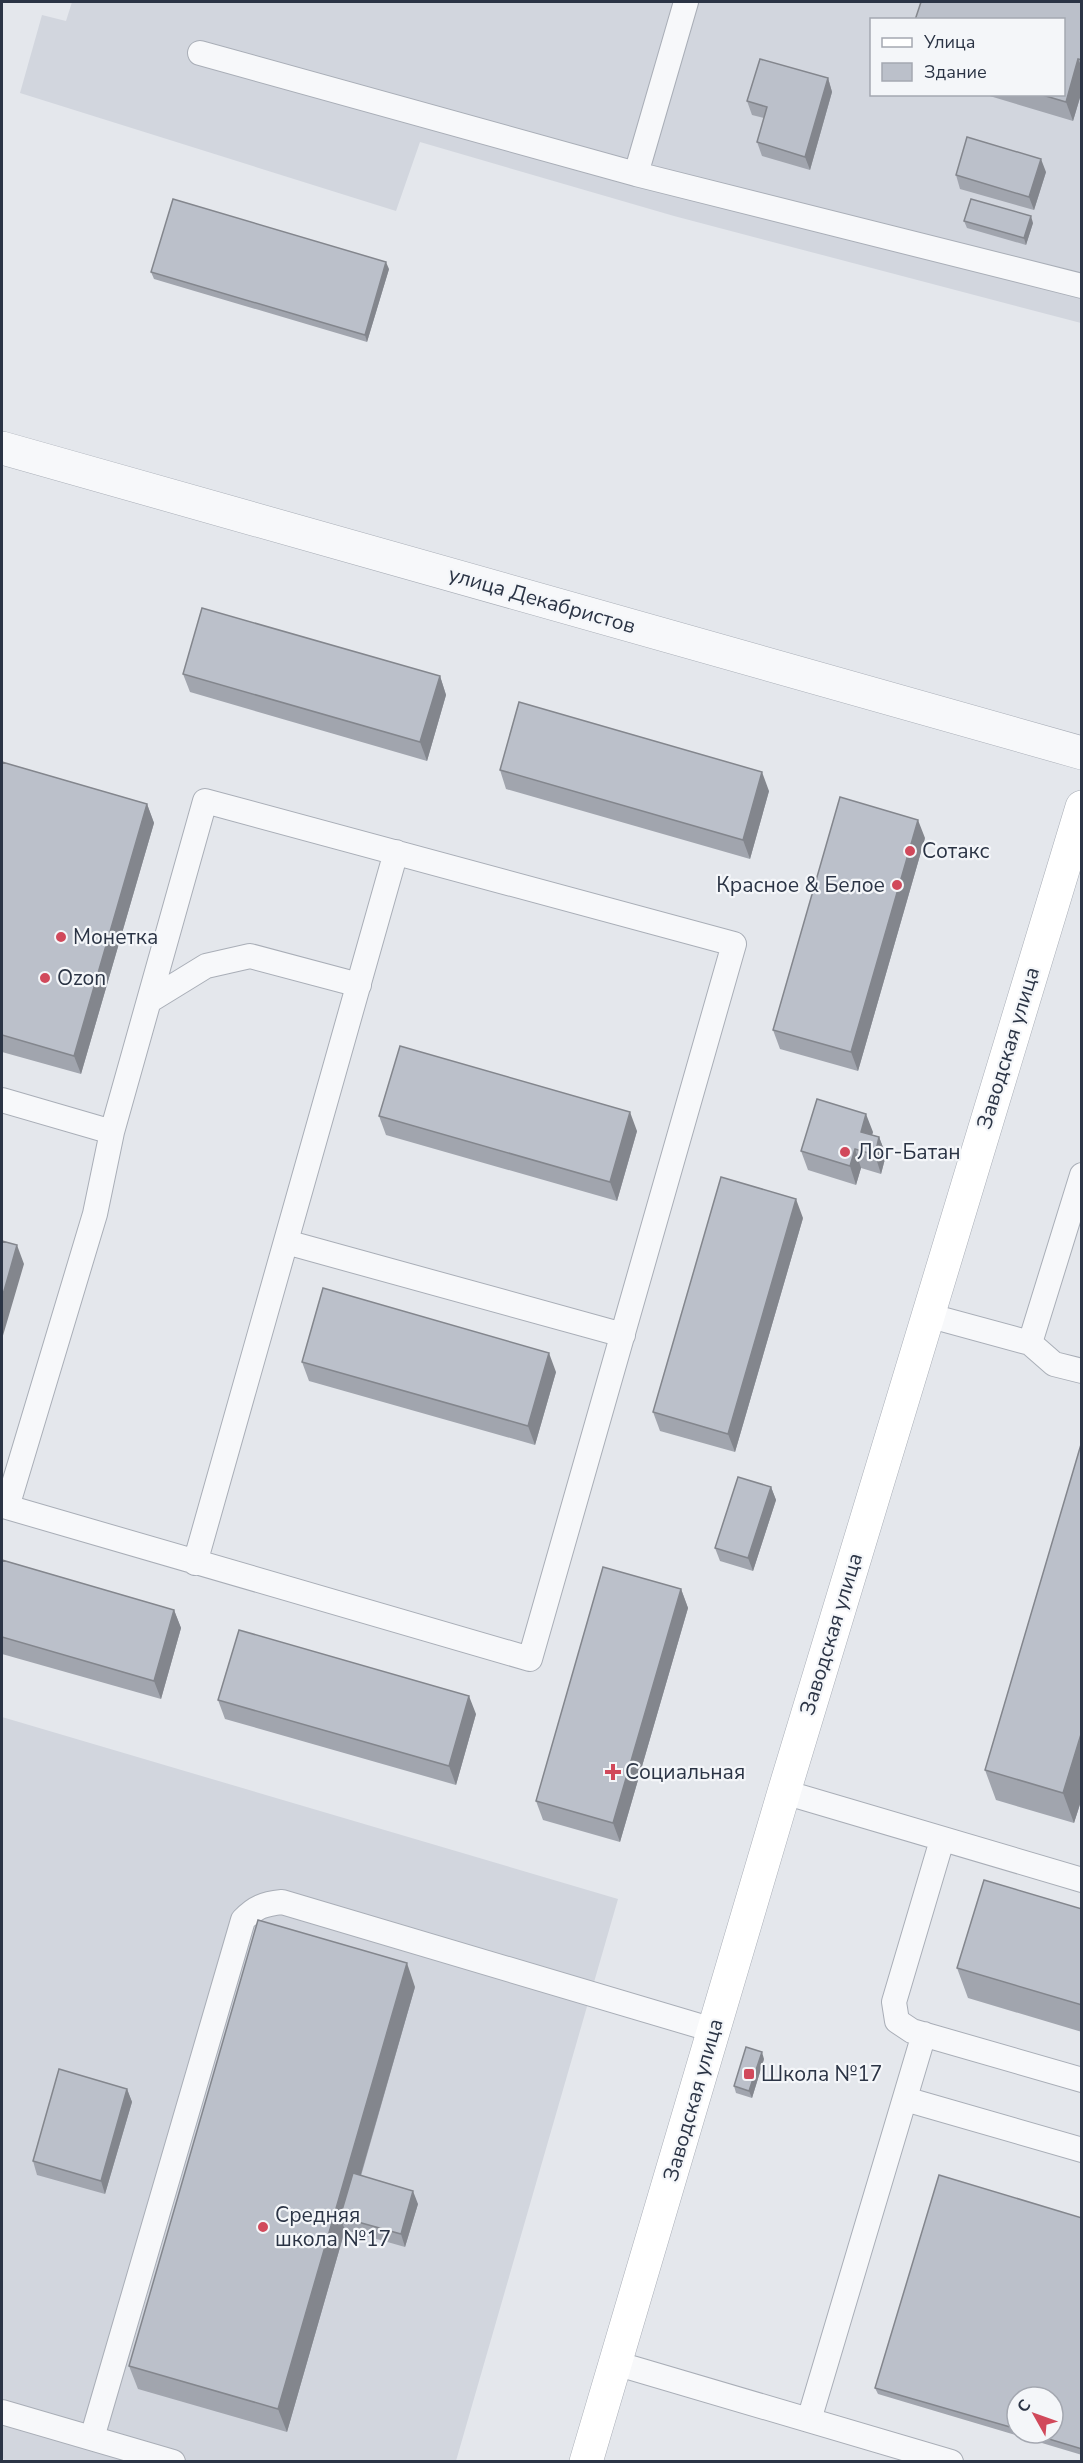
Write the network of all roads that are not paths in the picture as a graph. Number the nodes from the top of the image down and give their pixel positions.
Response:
1 (686, 2) edge
2 (200, 53) dead end
3 (636, 174) junction
4 (1082, 286) edge
5 (2, 448) edge
6 (1082, 753) edge
7 (1082, 807) edge
8 (396, 852) junction
9 (1071, 880) edge
10 (359, 985) junction
11 (148, 1001) junction
12 (2, 1100) edge
13 (111, 1132) junction
14 (1082, 1175) edge
15 (286, 1242) junction
16 (927, 1316) junction
17 (622, 1335) junction
18 (1030, 1343) junction
19 (1082, 1371) edge
20 (4, 1507) edge
21 (195, 1563) junction
22 (784, 1792) junction
23 (942, 1840) junction
24 (1082, 1880) edge
25 (713, 2030) junction
26 (924, 2034) junction
27 (1082, 2080) edge
28 (905, 2099) junction
29 (1082, 2150) edge
30 (615, 2363) junction
31 (2, 2412) edge
32 (809, 2420) junction
33 (92, 2438) junction
34 (173, 2462) edge
35 (586, 2462) edge
36 (951, 2462) edge

1 - 3 lane
2 - 3 lane
3 - 4 lane
5 - 6 street, улица Декабристов
7 - 9 street, Заводская улица
8 - 10 lane
8 - 11 lane
8 - 17 lane
9 - 16 street, Заводская улица
10 - 11 lane
10 - 15 lane
11 - 13 lane
12 - 13 lane
13 - 20 lane
14 - 18 lane
15 - 17 lane
15 - 21 lane
16 - 18 lane
16 - 22 street, Заводская улица
17 - 21 lane
18 - 19 lane
20 - 21 lane
22 - 23 lane
22 - 25 street, Заводская улица
23 - 24 lane
23 - 26 lane
25 - 30 street, Заводская улица
25 - 33 lane
26 - 27 lane
26 - 28 lane
28 - 29 lane
28 - 32 lane
30 - 32 lane
30 - 35 street, Заводская улица
31 - 33 lane
32 - 36 lane
33 - 34 lane

